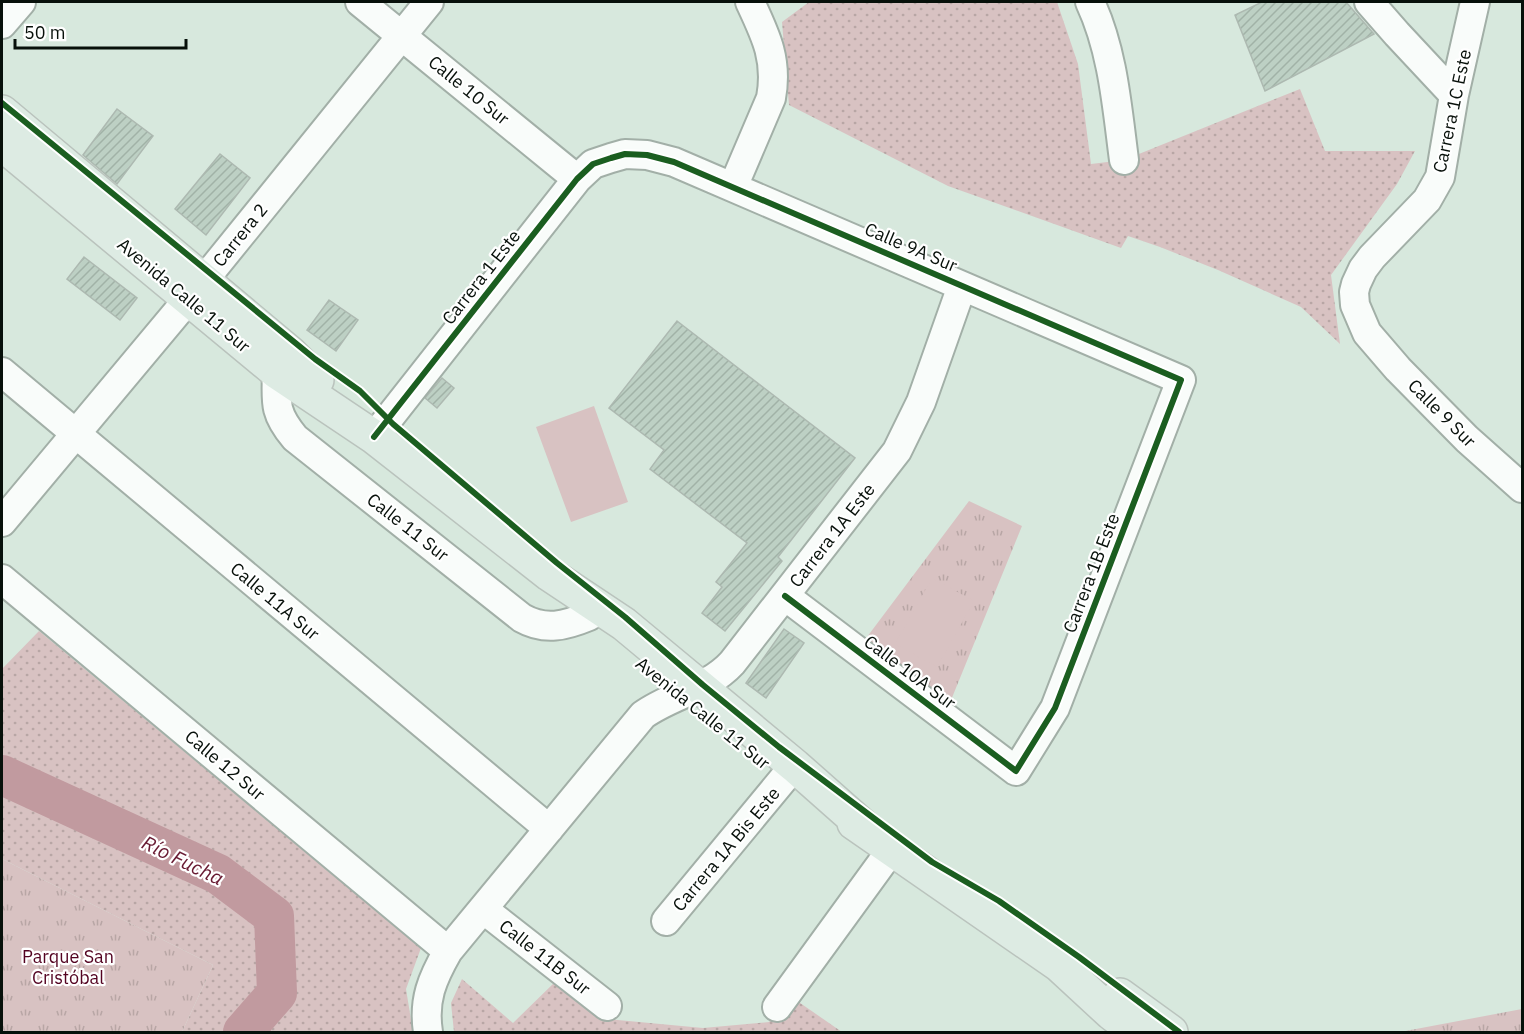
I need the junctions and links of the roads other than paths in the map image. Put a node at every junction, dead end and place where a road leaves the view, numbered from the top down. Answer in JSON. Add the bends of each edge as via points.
{"nodes":[{"id":1,"x":21,"y":2,"type":"edge"},
{"id":2,"x":360,"y":2,"type":"edge"},
{"id":3,"x":429,"y":2,"type":"edge"},
{"id":4,"x":750,"y":2,"type":"edge"},
{"id":5,"x":1090,"y":2,"type":"edge"},
{"id":6,"x":1369,"y":2,"type":"edge"},
{"id":7,"x":1475,"y":2,"type":"edge"},
{"id":8,"x":2,"y":24,"type":"edge"},
{"id":9,"x":401,"y":36,"type":"junction"},
{"id":10,"x":1454,"y":95,"type":"junction"},
{"id":11,"x":2,"y":112,"type":"edge"},
{"id":12,"x":2,"y":144,"type":"edge"},
{"id":13,"x":625,"y":154,"type":"joint"},
{"id":14,"x":1124,"y":160,"type":"dead end"},
{"id":15,"x":578,"y":179,"type":"junction"},
{"id":16,"x":733,"y":188,"type":"junction"},
{"id":17,"x":962,"y":286,"type":"junction"},
{"id":18,"x":196,"y":289,"type":"junction"},
{"id":19,"x":1366,"y":333,"type":"joint"},
{"id":20,"x":2,"y":372,"type":"edge"},
{"id":21,"x":277,"y":372,"type":"junction"},
{"id":22,"x":1181,"y":380,"type":"joint"},
{"id":23,"x":75,"y":434,"type":"junction"},
{"id":24,"x":374,"y":437,"type":"junction"},
{"id":25,"x":1522,"y":488,"type":"edge"},
{"id":26,"x":2,"y":522,"type":"edge"},
{"id":27,"x":549,"y":574,"type":"junction"},
{"id":28,"x":2,"y":579,"type":"edge"},
{"id":29,"x":785,"y":596,"type":"junction"},
{"id":30,"x":589,"y":616,"type":"junction"},
{"id":31,"x":690,"y":691,"type":"junction"},
{"id":32,"x":1016,"y":771,"type":"joint"},
{"id":33,"x":785,"y":777,"type":"junction"},
{"id":34,"x":549,"y":829,"type":"junction"},
{"id":35,"x":882,"y":842,"type":"junction"},
{"id":36,"x":483,"y":909,"type":"junction"},
{"id":37,"x":666,"y":921,"type":"dead end"},
{"id":38,"x":448,"y":951,"type":"junction"},
{"id":39,"x":1059,"y":965,"type":"junction"},
{"id":40,"x":607,"y":1006,"type":"dead end"},
{"id":41,"x":777,"y":1007,"type":"dead end"},
{"id":42,"x":428,"y":1032,"type":"edge"},
{"id":43,"x":1136,"y":1032,"type":"edge"},
{"id":44,"x":1171,"y":1032,"type":"edge"}],
"edges":[{"from":1,"to":8,"type":"street"},
{"from":2,"to":9,"type":"street","name":"Calle 10 Sur"},
{"from":3,"to":9,"type":"street","name":"Carrera 2"},
{"from":4,"to":16,"type":"street","via":[[774,66],[774,82]]},
{"from":5,"to":14,"type":"street","via":[[1108,55]]},
{"from":6,"to":10,"type":"street"},
{"from":7,"to":10,"type":"street","name":"Carrera 1C Este"},
{"from":9,"to":15,"type":"street","name":"Calle 10 Sur"},
{"from":9,"to":18,"type":"street","name":"Carrera 2"},
{"from":10,"to":19,"type":"street","name":"Carrera 1C Este","via":[[1440,177],[1421,206],[1363,268],[1356,284],[1355,305]]},
{"from":11,"to":18,"type":"main road","name":"Avenida Calle 11 Sur"},
{"from":12,"to":18,"type":"main road","name":"Avenida Calle 11 Sur"},
{"from":13,"to":15,"type":"street","name":"Carrera 1 Este","via":[[593,164]]},
{"from":13,"to":16,"type":"street","name":"Calle 9A Sur","via":[[674,162]]},
{"from":15,"to":24,"type":"street","name":"Carrera 1 Este"},
{"from":16,"to":17,"type":"street","name":"Calle 9A Sur"},
{"from":17,"to":22,"type":"street","name":"Calle 9A Sur"},
{"from":17,"to":29,"type":"street","name":"Carrera 1A Este","via":[[921,402],[897,451]]},
{"from":18,"to":21,"type":"main road","name":"Avenida Calle 11 Sur"},
{"from":18,"to":23,"type":"street","name":"Carrera 2"},
{"from":18,"to":24,"type":"main road","name":"Avenida Calle 11 Sur","via":[[290,353]]},
{"from":19,"to":25,"type":"street","name":"Calle 9 Sur","via":[[1467,439]]},
{"from":20,"to":23,"type":"street","name":"Calle 11A Sur"},
{"from":21,"to":24,"type":"main road","name":"Avenida Calle 11 Sur"},
{"from":21,"to":30,"type":"street","name":"Calle 11 Sur","via":[[276,406],[295,438],[522,618],[542,625],[568,625]]},
{"from":22,"to":32,"type":"street","name":"Carrera 1B Este","via":[[1055,708]]},
{"from":23,"to":26,"type":"street","name":"Carrera 2"},
{"from":23,"to":34,"type":"street","name":"Calle 11A Sur"},
{"from":24,"to":27,"type":"main road","name":"Avenida Calle 11 Sur"},
{"from":27,"to":30,"type":"main road","name":"Avenida Calle 11 Sur"},
{"from":27,"to":31,"type":"main road","name":"Avenida Calle 11 Sur","via":[[624,624]]},
{"from":28,"to":38,"type":"street","name":"Calle 12 Sur"},
{"from":29,"to":31,"type":"street","name":"Carrera 1A Este","via":[[728,668]]},
{"from":29,"to":32,"type":"street","name":"Calle 10A Sur"},
{"from":30,"to":31,"type":"main road","name":"Avenida Calle 11 Sur","via":[[612,641]]},
{"from":31,"to":33,"type":"main road","name":"Avenida Calle 11 Sur"},
{"from":31,"to":34,"type":"street","name":"Carrera 1A Este","via":[[643,715]]},
{"from":31,"to":35,"type":"main road","name":"Avenida Calle 11 Sur","via":[[795,766]]},
{"from":33,"to":35,"type":"main road","name":"Avenida Calle 11 Sur"},
{"from":33,"to":37,"type":"street","name":"Carrera 1A Bis Este"},
{"from":34,"to":36,"type":"street","name":"Carrera 1A Este"},
{"from":35,"to":39,"type":"main road","name":"Avenida Calle 11 Sur"},
{"from":35,"to":41,"type":"street"},
{"from":36,"to":38,"type":"street","name":"Carrera 1A Este"},
{"from":36,"to":40,"type":"street","name":"Calle 11B Sur"},
{"from":38,"to":42,"type":"street","name":"Carrera 1A Este","via":[[430,991],[426,1009]]},
{"from":39,"to":43,"type":"main road","name":"Avenida Calle 11 Sur"},
{"from":39,"to":44,"type":"main road","name":"Avenida Calle 11 Sur","via":[[1124,997]]}]}
